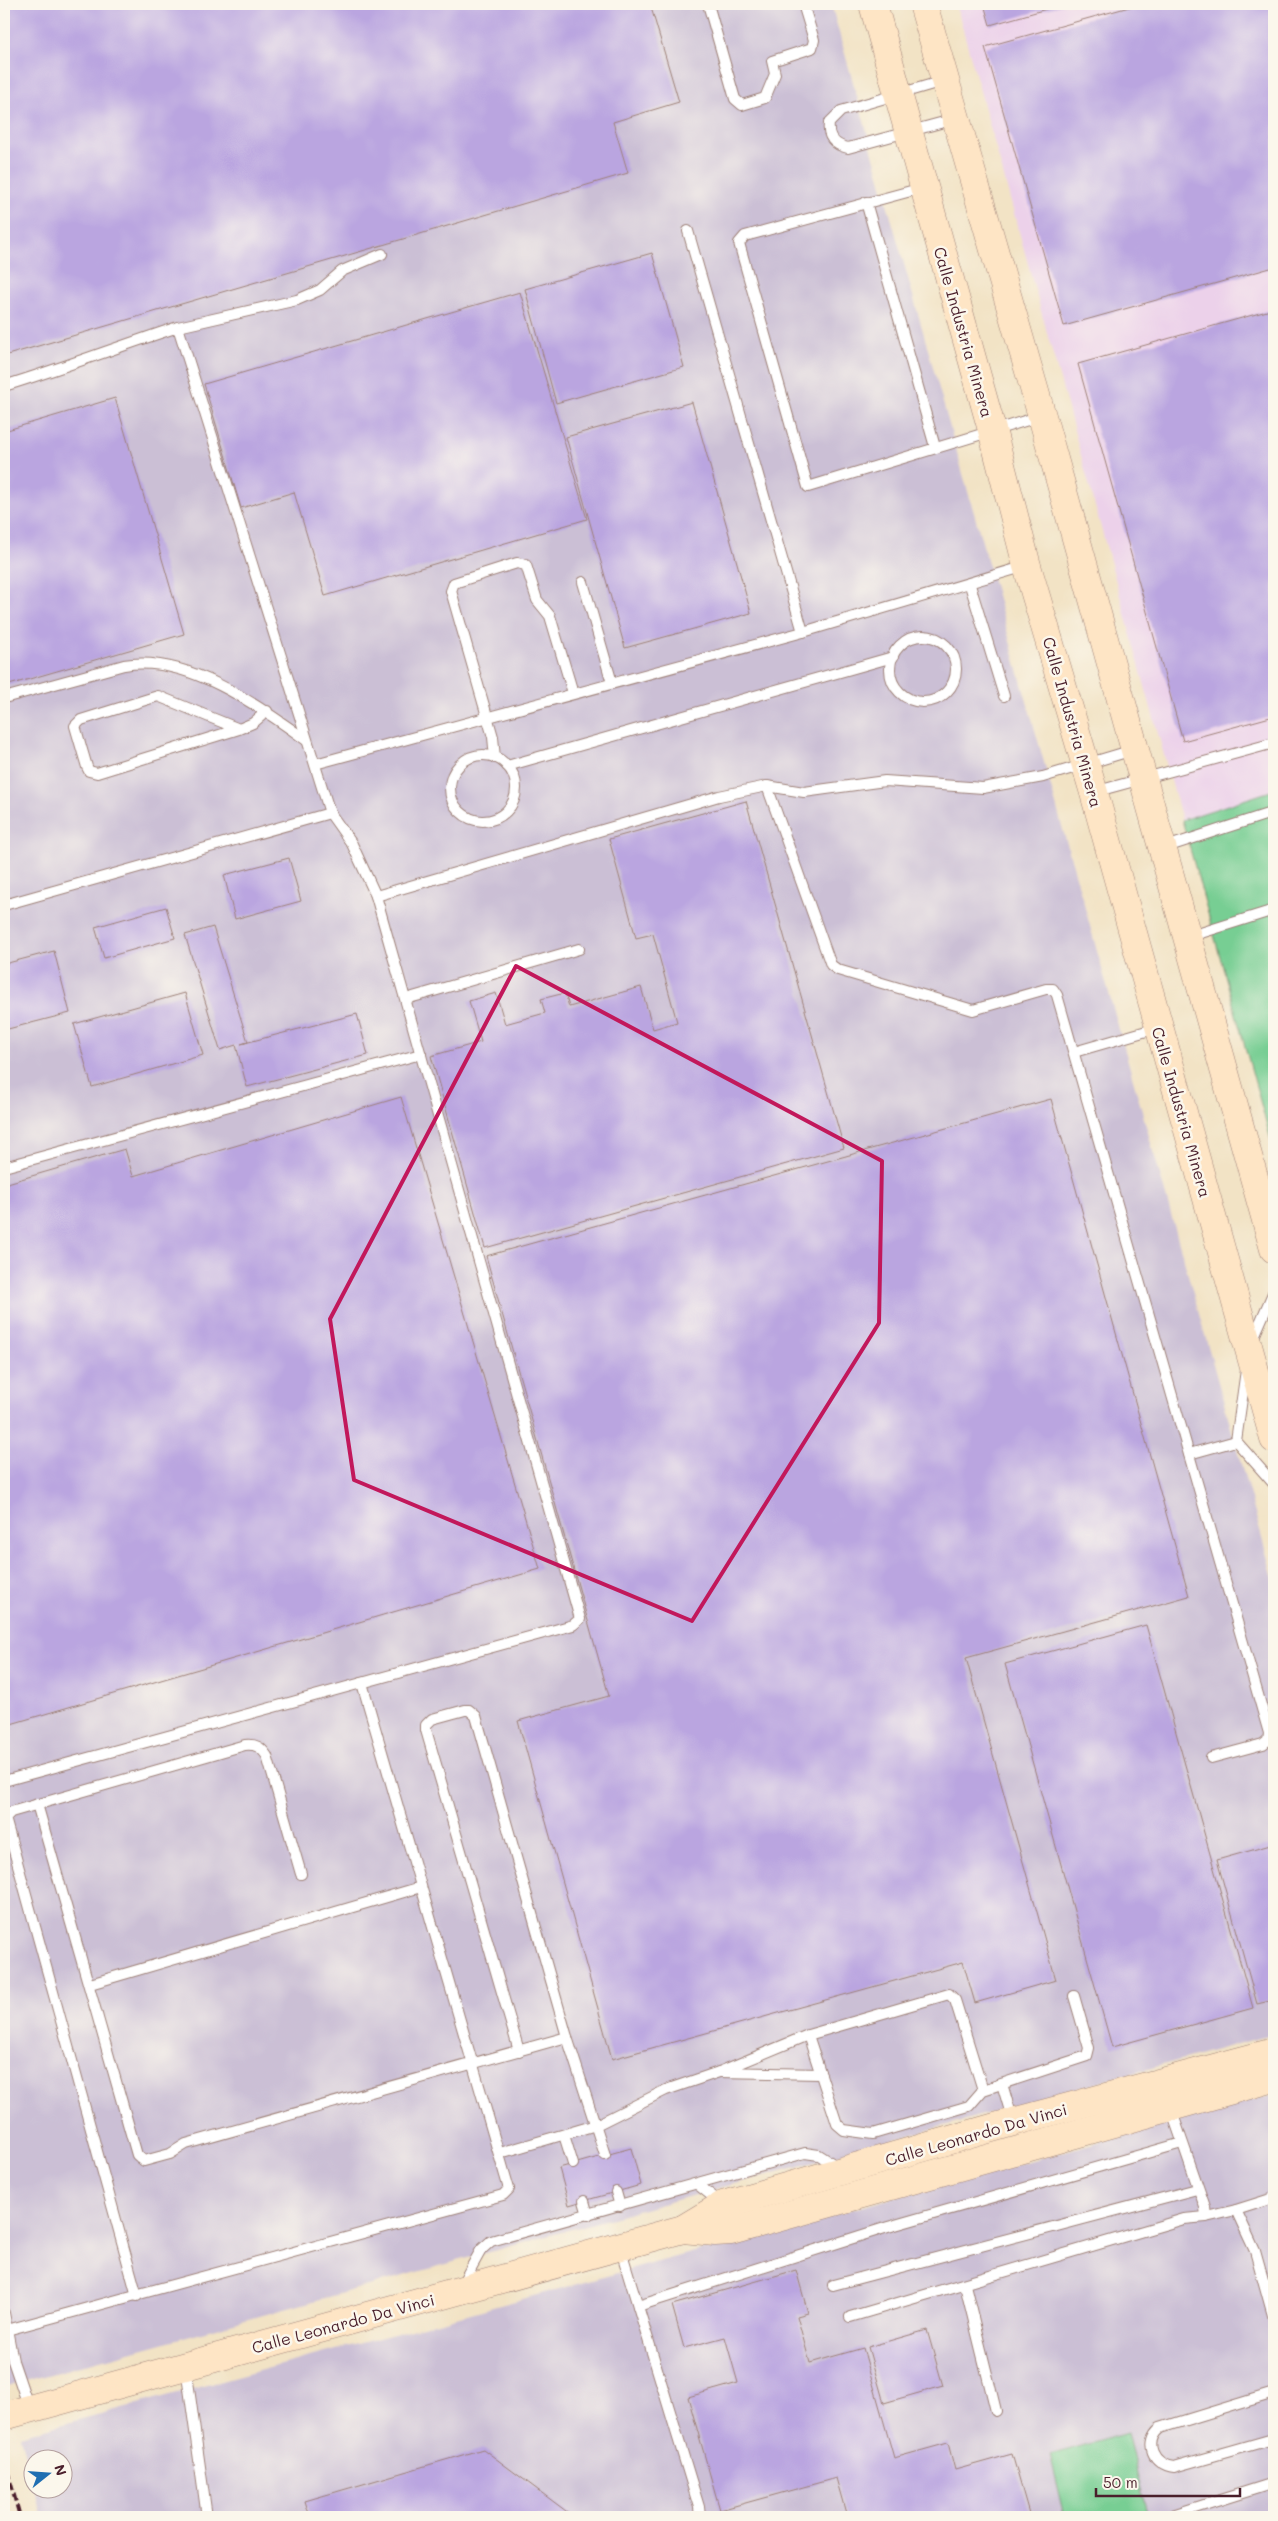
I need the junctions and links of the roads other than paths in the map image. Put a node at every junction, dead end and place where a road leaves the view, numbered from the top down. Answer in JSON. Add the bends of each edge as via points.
{"nodes":[{"id":1,"x":708,"y":4,"type":"edge"},
{"id":2,"x":804,"y":4,"type":"edge"},
{"id":3,"x":873,"y":4,"type":"edge"},
{"id":4,"x":923,"y":4,"type":"edge"},
{"id":5,"x":944,"y":81,"type":"junction"},
{"id":6,"x":898,"y":94,"type":"junction"},
{"id":7,"x":955,"y":119,"type":"junction"},
{"id":8,"x":909,"y":132,"type":"junction"},
{"id":9,"x":924,"y":187,"type":"junction"},
{"id":10,"x":866,"y":202,"type":"junction"},
{"id":11,"x":688,"y":232,"type":"dead end"},
{"id":12,"x":382,"y":254,"type":"dead end"},
{"id":13,"x":178,"y":327,"type":"junction"},
{"id":14,"x":4,"y":386,"type":"edge"},
{"id":15,"x":1042,"y":416,"type":"junction"},
{"id":16,"x":992,"y":430,"type":"junction"},
{"id":17,"x":935,"y":447,"type":"junction"},
{"id":18,"x":1027,"y":566,"type":"junction"},
{"id":19,"x":583,"y":582,"type":"dead end"},
{"id":20,"x":970,"y":584,"type":"junction"},
{"id":21,"x":803,"y":632,"type":"junction"},
{"id":22,"x":892,"y":657,"type":"junction"},
{"id":23,"x":612,"y":683,"type":"junction"},
{"id":24,"x":573,"y":693,"type":"junction"},
{"id":25,"x":1004,"y":696,"type":"dead end"},
{"id":26,"x":4,"y":698,"type":"edge"},
{"id":27,"x":266,"y":711,"type":"junction"},
{"id":28,"x":487,"y":718,"type":"junction"},
{"id":29,"x":239,"y":729,"type":"junction"},
{"id":30,"x":306,"y":740,"type":"junction"},
{"id":31,"x":1274,"y":743,"type":"edge"},
{"id":32,"x":1134,"y":750,"type":"junction"},
{"id":33,"x":495,"y":758,"type":"junction"},
{"id":34,"x":315,"y":764,"type":"junction"},
{"id":35,"x":507,"y":766,"type":"junction"},
{"id":36,"x":1085,"y":766,"type":"junction"},
{"id":37,"x":1142,"y":780,"type":"junction"},
{"id":38,"x":767,"y":786,"type":"junction"},
{"id":39,"x":1094,"y":793,"type":"junction"},
{"id":40,"x":1274,"y":812,"type":"edge"},
{"id":41,"x":330,"y":813,"type":"junction"},
{"id":42,"x":1162,"y":848,"type":"junction"},
{"id":43,"x":376,"y":896,"type":"junction"},
{"id":44,"x":4,"y":905,"type":"edge"},
{"id":45,"x":1274,"y":910,"type":"edge"},
{"id":46,"x":1187,"y":937,"type":"junction"},
{"id":47,"x":579,"y":949,"type":"dead end"},
{"id":48,"x":406,"y":999,"type":"junction"},
{"id":49,"x":1158,"y":1028,"type":"junction"},
{"id":50,"x":1074,"y":1052,"type":"junction"},
{"id":51,"x":421,"y":1054,"type":"junction"},
{"id":52,"x":4,"y":1167,"type":"edge"},
{"id":53,"x":1274,"y":1249,"type":"edge"},
{"id":54,"x":1274,"y":1291,"type":"edge"},
{"id":55,"x":1249,"y":1348,"type":"junction"},
{"id":56,"x":1274,"y":1439,"type":"edge"},
{"id":57,"x":1236,"y":1441,"type":"junction"},
{"id":58,"x":1190,"y":1454,"type":"junction"},
{"id":59,"x":1274,"y":1484,"type":"edge"},
{"id":60,"x":362,"y":1683,"type":"junction"},
{"id":61,"x":1211,"y":1758,"type":"dead end"},
{"id":62,"x":4,"y":1781,"type":"edge"},
{"id":63,"x":37,"y":1804,"type":"junction"},
{"id":64,"x":301,"y":1874,"type":"dead end"},
{"id":65,"x":421,"y":1887,"type":"junction"},
{"id":66,"x":90,"y":1984,"type":"junction"},
{"id":67,"x":1074,"y":1996,"type":"dead end"},
{"id":68,"x":808,"y":2035,"type":"junction"},
{"id":69,"x":567,"y":2037,"type":"junction"},
{"id":70,"x":518,"y":2051,"type":"junction"},
{"id":71,"x":1274,"y":2052,"type":"edge"},
{"id":72,"x":472,"y":2064,"type":"junction"},
{"id":73,"x":720,"y":2072,"type":"junction"},
{"id":74,"x":821,"y":2074,"type":"junction"},
{"id":75,"x":1272,"y":2081,"type":"edge"},
{"id":76,"x":1002,"y":2084,"type":"junction"},
{"id":77,"x":983,"y":2090,"type":"junction"},
{"id":78,"x":1170,"y":2106,"type":"junction"},
{"id":79,"x":1014,"y":2122,"type":"junction"},
{"id":80,"x":596,"y":2125,"type":"junction"},
{"id":81,"x":564,"y":2135,"type":"junction"},
{"id":82,"x":1182,"y":2143,"type":"junction"},
{"id":83,"x":500,"y":2153,"type":"junction"},
{"id":84,"x":605,"y":2155,"type":"dead end"},
{"id":85,"x":573,"y":2164,"type":"dead end"},
{"id":86,"x":843,"y":2170,"type":"junction"},
{"id":87,"x":697,"y":2184,"type":"junction"},
{"id":88,"x":1197,"y":2188,"type":"junction"},
{"id":89,"x":616,"y":2192,"type":"dead end"},
{"id":90,"x":1274,"y":2198,"type":"edge"},
{"id":91,"x":584,"y":2200,"type":"dead end"},
{"id":92,"x":723,"y":2205,"type":"junction"},
{"id":93,"x":620,"y":2206,"type":"junction"},
{"id":94,"x":1236,"y":2210,"type":"junction"},
{"id":95,"x":588,"y":2215,"type":"junction"},
{"id":96,"x":1206,"y":2217,"type":"junction"},
{"id":97,"x":683,"y":2229,"type":"junction"},
{"id":98,"x":620,"y":2246,"type":"junction"},
{"id":99,"x":832,"y":2285,"type":"dead end"},
{"id":100,"x":965,"y":2285,"type":"junction"},
{"id":101,"x":458,"y":2292,"type":"junction"},
{"id":102,"x":137,"y":2296,"type":"junction"},
{"id":103,"x":638,"y":2306,"type":"junction"},
{"id":104,"x":4,"y":2312,"type":"edge"},
{"id":105,"x":850,"y":2317,"type":"dead end"},
{"id":106,"x":1274,"y":2319,"type":"edge"},
{"id":107,"x":7,"y":2330,"type":"junction"},
{"id":108,"x":186,"y":2366,"type":"junction"},
{"id":109,"x":1274,"y":2393,"type":"edge"},
{"id":110,"x":996,"y":2411,"type":"dead end"},
{"id":111,"x":16,"y":2413,"type":"edge"},
{"id":112,"x":1273,"y":2439,"type":"edge"},
{"id":113,"x":1274,"y":2483,"type":"edge"},
{"id":114,"x":208,"y":2517,"type":"edge"},
{"id":115,"x":700,"y":2517,"type":"edge"},
{"id":116,"x":1166,"y":2517,"type":"edge"}],
"edges":[{"from":1,"to":2,"type":"lane","via":[[736,99],[742,105],[765,98],[774,77],[772,61],[812,48],[814,40]]},
{"from":3,"to":6,"type":"main road","name":"Calle Industria Minera"},
{"from":4,"to":5,"type":"main road"},
{"from":5,"to":6,"type":"lane"},
{"from":5,"to":7,"type":"main road"},
{"from":6,"to":8,"type":"main road","name":"Calle Industria Minera"},
{"from":6,"to":8,"type":"lane","via":[[836,114],[829,123],[830,135],[836,144],[848,148]]},
{"from":7,"to":8,"type":"lane"},
{"from":7,"to":15,"type":"main road"},
{"from":8,"to":9,"type":"main road","name":"Calle Industria Minera"},
{"from":9,"to":10,"type":"lane"},
{"from":9,"to":16,"type":"main road","name":"Calle Industria Minera"},
{"from":10,"to":17,"type":"lane"},
{"from":10,"to":17,"type":"lane","via":[[745,236],[739,243],[808,487]]},
{"from":11,"to":21,"type":"lane"},
{"from":12,"to":13,"type":"lane","via":[[342,271],[320,290],[297,300]]},
{"from":13,"to":14,"type":"lane"},
{"from":13,"to":30,"type":"lane"},
{"from":15,"to":16,"type":"lane"},
{"from":15,"to":32,"type":"main road"},
{"from":16,"to":17,"type":"lane"},
{"from":16,"to":18,"type":"main road","name":"Calle Industria Minera"},
{"from":18,"to":20,"type":"lane"},
{"from":18,"to":36,"type":"main road","name":"Calle Industria Minera"},
{"from":19,"to":23,"type":"lane"},
{"from":20,"to":21,"type":"lane"},
{"from":20,"to":25,"type":"lane"},
{"from":21,"to":23,"type":"lane"},
{"from":22,"to":22,"type":"lane","via":[[893,682],[904,696],[924,703],[940,698],[952,687],[956,677],[955,661],[948,646],[928,636],[917,636],[907,640]]},
{"from":22,"to":35,"type":"lane"},
{"from":23,"to":24,"type":"lane"},
{"from":24,"to":28,"type":"lane"},
{"from":24,"to":28,"type":"lane","via":[[550,616],[537,600],[526,565],[517,563],[457,580],[451,586]]},
{"from":26,"to":27,"type":"lane","via":[[138,662],[173,667],[227,689]]},
{"from":27,"to":29,"type":"lane","via":[[253,723]]},
{"from":27,"to":30,"type":"lane"},
{"from":28,"to":33,"type":"lane"},
{"from":28,"to":34,"type":"lane"},
{"from":29,"to":29,"type":"lane","via":[[93,773],[87,767],[75,726],[81,720],[158,696]]},
{"from":30,"to":34,"type":"lane"},
{"from":31,"to":37,"type":"lane"},
{"from":32,"to":36,"type":"lane"},
{"from":32,"to":37,"type":"main road"},
{"from":33,"to":35,"type":"lane"},
{"from":33,"to":35,"type":"lane","via":[[477,756],[466,759],[452,776],[451,798],[464,815],[484,822],[504,814],[516,796],[516,785]]},
{"from":34,"to":41,"type":"lane"},
{"from":36,"to":38,"type":"lane","via":[[984,788],[885,782],[804,792]]},
{"from":36,"to":39,"type":"main road","name":"Calle Industria Minera"},
{"from":37,"to":39,"type":"lane"},
{"from":37,"to":42,"type":"main road"},
{"from":38,"to":43,"type":"lane","via":[[719,796]]},
{"from":38,"to":50,"type":"lane","via":[[831,965],[838,970],[973,1010],[1046,989],[1053,990]]},
{"from":39,"to":49,"type":"main road","name":"Calle Industria Minera"},
{"from":40,"to":42,"type":"lane"},
{"from":41,"to":43,"type":"lane","via":[[352,844]]},
{"from":41,"to":44,"type":"lane"},
{"from":42,"to":46,"type":"main road"},
{"from":43,"to":48,"type":"lane"},
{"from":45,"to":46,"type":"lane"},
{"from":46,"to":53,"type":"main road"},
{"from":47,"to":48,"type":"lane"},
{"from":48,"to":51,"type":"lane"},
{"from":49,"to":50,"type":"lane"},
{"from":49,"to":55,"type":"main road","name":"Calle Industria Minera"},
{"from":50,"to":58,"type":"lane"},
{"from":51,"to":52,"type":"lane"},
{"from":51,"to":60,"type":"lane","via":[[580,1619],[574,1626]]},
{"from":54,"to":55,"type":"lane"},
{"from":55,"to":56,"type":"main road","name":"Calle Industria Minera"},
{"from":55,"to":57,"type":"lane"},
{"from":57,"to":58,"type":"lane"},
{"from":57,"to":59,"type":"lane"},
{"from":58,"to":61,"type":"lane","via":[[1269,1733],[1263,1744]]},
{"from":60,"to":62,"type":"lane"},
{"from":60,"to":65,"type":"lane"},
{"from":63,"to":64,"type":"lane","via":[[254,1744],[267,1756]]},
{"from":63,"to":66,"type":"lane"},
{"from":63,"to":102,"type":"lane","via":[[7,1814],[5,1822]]},
{"from":65,"to":66,"type":"lane"},
{"from":65,"to":72,"type":"lane"},
{"from":66,"to":72,"type":"lane","via":[[137,2155],[148,2161],[170,2154],[186,2144]]},
{"from":67,"to":76,"type":"lane","via":[[1089,2048],[1087,2056]]},
{"from":68,"to":73,"type":"lane"},
{"from":68,"to":74,"type":"lane"},
{"from":68,"to":77,"type":"lane","via":[[949,1994],[956,2000]]},
{"from":69,"to":70,"type":"lane"},
{"from":69,"to":70,"type":"lane","via":[[476,1716],[465,1710],[432,1719],[426,1730]]},
{"from":69,"to":80,"type":"lane"},
{"from":70,"to":72,"type":"lane"},
{"from":71,"to":79,"type":"main road","name":"Calle Leonardo Da Vinci"},
{"from":72,"to":83,"type":"lane"},
{"from":73,"to":74,"type":"lane"},
{"from":73,"to":80,"type":"lane","via":[[666,2090]]},
{"from":74,"to":77,"type":"lane","via":[[840,2128],[869,2134],[968,2106]]},
{"from":75,"to":78,"type":"main road","name":"Calle Leonardo Da Vinci"},
{"from":76,"to":77,"type":"lane"},
{"from":76,"to":79,"type":"lane"},
{"from":78,"to":82,"type":"lane"},
{"from":78,"to":97,"type":"main road","name":"Calle Leonardo Da Vinci","via":[[731,2230]]},
{"from":79,"to":86,"type":"main road","name":"Calle Leonardo Da Vinci"},
{"from":80,"to":81,"type":"lane"},
{"from":80,"to":84,"type":"lane"},
{"from":81,"to":83,"type":"lane"},
{"from":81,"to":85,"type":"lane"},
{"from":82,"to":88,"type":"lane"},
{"from":82,"to":103,"type":"lane","via":[[888,2227]]},
{"from":83,"to":102,"type":"lane","via":[[509,2185],[503,2195]]},
{"from":86,"to":87,"type":"lane","via":[[819,2155],[805,2153]]},
{"from":86,"to":92,"type":"main road","name":"Calle Leonardo Da Vinci"},
{"from":87,"to":92,"type":"lane"},
{"from":87,"to":93,"type":"lane"},
{"from":88,"to":96,"type":"lane"},
{"from":88,"to":99,"type":"lane"},
{"from":89,"to":93,"type":"lane"},
{"from":90,"to":94,"type":"lane"},
{"from":91,"to":95,"type":"lane"},
{"from":92,"to":97,"type":"main road","name":"Calle Leonardo Da Vinci"},
{"from":93,"to":95,"type":"lane"},
{"from":94,"to":96,"type":"lane"},
{"from":94,"to":106,"type":"lane","via":[[1255,2251]]},
{"from":95,"to":101,"type":"lane","via":[[485,2244]]},
{"from":96,"to":100,"type":"lane","via":[[1184,2219]]},
{"from":97,"to":98,"type":"main road","name":"Calle Leonardo Da Vinci"},
{"from":98,"to":101,"type":"main road","name":"Calle Leonardo Da Vinci"},
{"from":98,"to":103,"type":"lane"},
{"from":100,"to":105,"type":"lane"},
{"from":100,"to":110,"type":"lane"},
{"from":101,"to":108,"type":"main road","name":"Calle Leonardo Da Vinci"},
{"from":102,"to":107,"type":"lane"},
{"from":103,"to":115,"type":"lane"},
{"from":104,"to":107,"type":"lane"},
{"from":107,"to":111,"type":"lane","via":[[13,2361]]},
{"from":108,"to":111,"type":"main road","name":"Calle Leonardo Da Vinci"},
{"from":108,"to":114,"type":"lane"},
{"from":109,"to":112,"type":"lane","via":[[1160,2428],[1150,2442],[1152,2453],[1161,2463],[1174,2467]]},
{"from":113,"to":116,"type":"lane"}]}
